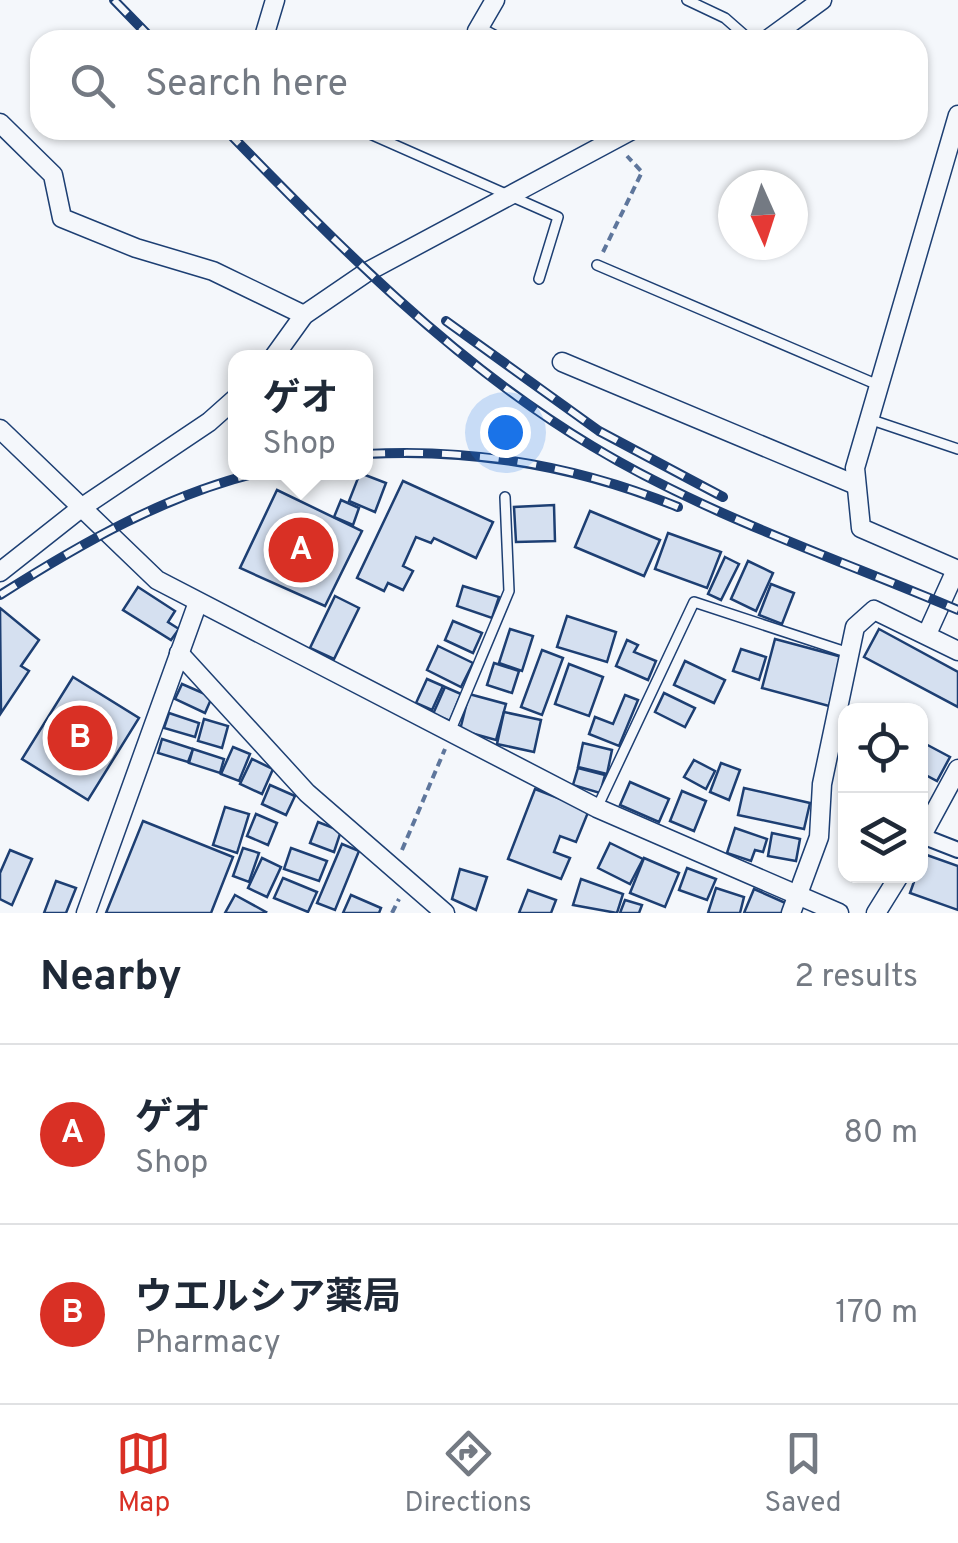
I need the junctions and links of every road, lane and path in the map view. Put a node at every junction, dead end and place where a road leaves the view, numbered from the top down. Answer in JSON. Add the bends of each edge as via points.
{"nodes":[{"id":1,"x":275,"y":0,"type":"edge"},
{"id":2,"x":494,"y":0,"type":"edge"},
{"id":3,"x":687,"y":0,"type":"edge"},
{"id":4,"x":822,"y":0,"type":"edge"},
{"id":5,"x":266,"y":30,"type":"edge"},
{"id":6,"x":479,"y":30,"type":"edge"},
{"id":7,"x":739,"y":30,"type":"edge"},
{"id":8,"x":781,"y":30,"type":"edge"},
{"id":9,"x":958,"y":115,"type":"edge"},
{"id":10,"x":0,"y":123,"type":"edge"},
{"id":11,"x":384,"y":140,"type":"edge"},
{"id":12,"x":616,"y":140,"type":"edge"},
{"id":13,"x":613,"y":142,"type":"junction"},
{"id":14,"x":510,"y":195,"type":"junction"},
{"id":15,"x":597,"y":265,"type":"joint"},
{"id":16,"x":540,"y":280,"type":"dead end"},
{"id":17,"x":304,"y":315,"type":"junction"},
{"id":18,"x":279,"y":350,"type":"edge"},
{"id":19,"x":562,"y":362,"type":"dead end"},
{"id":20,"x":878,"y":385,"type":"junction"},
{"id":21,"x":228,"y":405,"type":"edge"},
{"id":22,"x":869,"y":419,"type":"junction"},
{"id":23,"x":0,"y":429,"type":"edge"},
{"id":24,"x":958,"y":449,"type":"edge"},
{"id":25,"x":856,"y":485,"type":"junction"},
{"id":26,"x":505,"y":497,"type":"dead end"},
{"id":27,"x":81,"y":508,"type":"junction"},
{"id":28,"x":957,"y":570,"type":"edge"},
{"id":29,"x":0,"y":572,"type":"edge"},
{"id":30,"x":198,"y":602,"type":"junction"},
{"id":31,"x":926,"y":634,"type":"junction"},
{"id":32,"x":958,"y":651,"type":"edge"},
{"id":33,"x":179,"y":653,"type":"junction"},
{"id":34,"x":850,"y":653,"type":"junction"},
{"id":35,"x":450,"y":735,"type":"junction"},
{"id":36,"x":958,"y":769,"type":"edge"},
{"id":37,"x":596,"y":808,"type":"junction"},
{"id":38,"x":928,"y":825,"type":"edge"},
{"id":39,"x":928,"y":840,"type":"edge"},
{"id":40,"x":958,"y":850,"type":"edge"},
{"id":41,"x":394,"y":867,"type":"junction"},
{"id":42,"x":894,"y":883,"type":"edge"},
{"id":43,"x":799,"y":893,"type":"junction"},
{"id":44,"x":86,"y":913,"type":"edge"},
{"id":45,"x":445,"y":913,"type":"edge"},
{"id":46,"x":792,"y":913,"type":"edge"},
{"id":47,"x":839,"y":913,"type":"edge"},
{"id":48,"x":876,"y":913,"type":"edge"}],
"edges":[{"from":1,"to":5,"type":"street"},
{"from":2,"to":6,"type":"street"},
{"from":3,"to":7,"type":"lane"},
{"from":4,"to":8,"type":"street"},
{"from":9,"to":20,"type":"street"},
{"from":10,"to":17,"type":"street","via":[[53,175],[62,218],[213,271]]},
{"from":11,"to":14,"type":"lane"},
{"from":12,"to":13,"type":"street"},
{"from":13,"to":14,"type":"street"},
{"from":13,"to":15,"type":"path","via":[[642,172]]},
{"from":14,"to":16,"type":"lane","via":[[558,217]]},
{"from":14,"to":17,"type":"street","via":[[377,266]]},
{"from":15,"to":20,"type":"lane"},
{"from":17,"to":18,"type":"street"},
{"from":19,"to":25,"type":"street"},
{"from":20,"to":22,"type":"street"},
{"from":21,"to":27,"type":"street"},
{"from":22,"to":24,"type":"lane"},
{"from":22,"to":25,"type":"street"},
{"from":23,"to":27,"type":"street"},
{"from":25,"to":28,"type":"street","via":[[862,528]]},
{"from":26,"to":35,"type":"lane","via":[[509,591]]},
{"from":27,"to":29,"type":"street"},
{"from":27,"to":30,"type":"street","via":[[157,580]]},
{"from":28,"to":31,"type":"street"},
{"from":30,"to":33,"type":"street"},
{"from":30,"to":35,"type":"street"},
{"from":31,"to":32,"type":"street"},
{"from":31,"to":34,"type":"street","via":[[874,610],[855,627]]},
{"from":33,"to":41,"type":"street","via":[[307,793]]},
{"from":33,"to":44,"type":"street"},
{"from":34,"to":37,"type":"lane","via":[[694,602]]},
{"from":34,"to":43,"type":"street","via":[[822,784],[819,836]]},
{"from":35,"to":37,"type":"street"},
{"from":35,"to":41,"type":"path"},
{"from":36,"to":38,"type":"street"},
{"from":37,"to":43,"type":"street"},
{"from":39,"to":40,"type":"street"},
{"from":41,"to":45,"type":"street"},
{"from":42,"to":48,"type":"street"},
{"from":43,"to":46,"type":"street"},
{"from":43,"to":47,"type":"street"}]}
